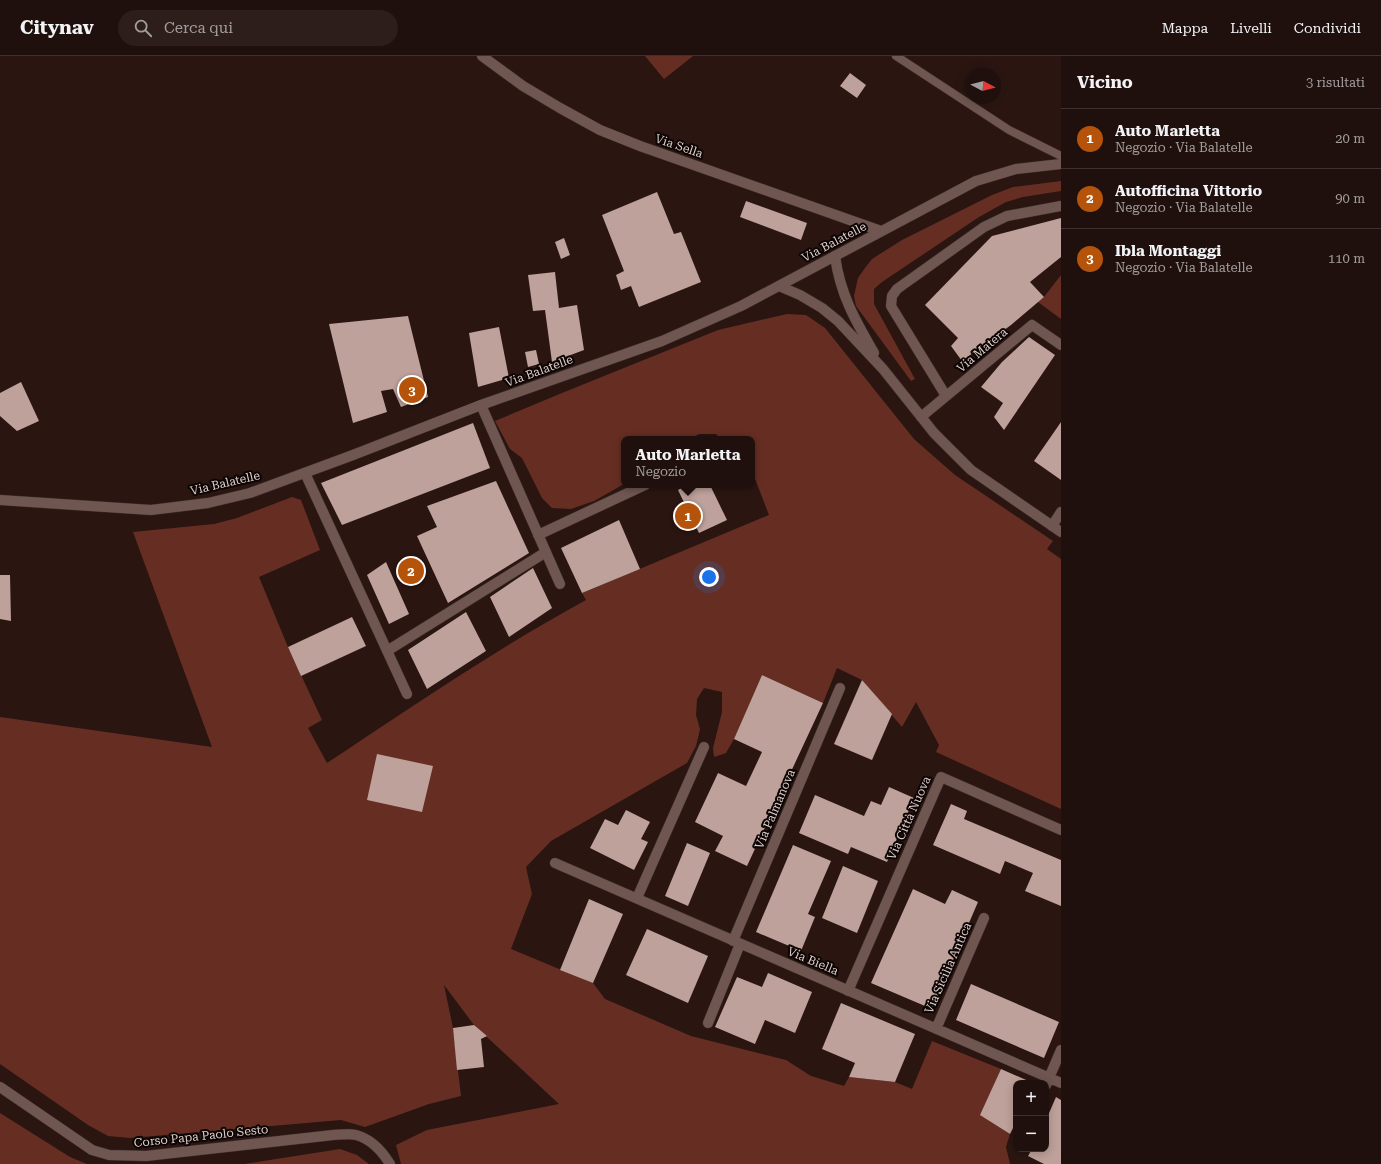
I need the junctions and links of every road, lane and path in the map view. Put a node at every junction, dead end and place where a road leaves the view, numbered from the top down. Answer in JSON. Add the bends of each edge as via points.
{"nodes":[{"id":1,"x":482,"y":56,"type":"edge"},
{"id":2,"x":896,"y":56,"type":"edge"},
{"id":3,"x":1061,"y":156,"type":"edge"},
{"id":4,"x":1061,"y":164,"type":"edge"},
{"id":5,"x":1061,"y":206,"type":"edge"},
{"id":6,"x":881,"y":231,"type":"junction"},
{"id":7,"x":835,"y":256,"type":"junction"},
{"id":8,"x":779,"y":286,"type":"junction"},
{"id":9,"x":1061,"y":345,"type":"edge"},
{"id":10,"x":883,"y":369,"type":"junction"},
{"id":11,"x":946,"y":396,"type":"junction"},
{"id":12,"x":481,"y":405,"type":"junction"},
{"id":13,"x":921,"y":417,"type":"junction"},
{"id":14,"x":305,"y":473,"type":"junction"},
{"id":15,"x":639,"y":488,"type":"edge"},
{"id":16,"x":0,"y":500,"type":"edge"},
{"id":17,"x":1061,"y":512,"type":"edge"},
{"id":18,"x":1052,"y":526,"type":"junction"},
{"id":19,"x":1061,"y":532,"type":"edge"},
{"id":20,"x":538,"y":535,"type":"junction"},
{"id":21,"x":546,"y":552,"type":"junction"},
{"id":22,"x":560,"y":584,"type":"dead end"},
{"id":23,"x":388,"y":651,"type":"junction"},
{"id":24,"x":840,"y":688,"type":"dead end"},
{"id":25,"x":407,"y":694,"type":"dead end"},
{"id":26,"x":704,"y":747,"type":"dead end"},
{"id":27,"x":1061,"y":830,"type":"edge"},
{"id":28,"x":555,"y":863,"type":"dead end"},
{"id":29,"x":637,"y":898,"type":"junction"},
{"id":30,"x":984,"y":918,"type":"dead end"},
{"id":31,"x":736,"y":942,"type":"junction"},
{"id":32,"x":848,"y":991,"type":"junction"},
{"id":33,"x":708,"y":1023,"type":"dead end"},
{"id":34,"x":936,"y":1029,"type":"junction"},
{"id":35,"x":1061,"y":1050,"type":"edge"},
{"id":36,"x":1044,"y":1080,"type":"edge"},
{"id":37,"x":1049,"y":1080,"type":"edge"},
{"id":38,"x":1049,"y":1082,"type":"edge"},
{"id":39,"x":1061,"y":1083,"type":"edge"},
{"id":40,"x":0,"y":1086,"type":"edge"},
{"id":41,"x":390,"y":1164,"type":"edge"}],
"edges":[{"from":1,"to":6,"type":"street","name":"Via Sella","via":[[523,86],[600,130]]},
{"from":2,"to":3,"type":"lane","via":[[1009,130]]},
{"from":4,"to":6,"type":"street","name":"Via Balatelle","via":[[1016,169],[976,182]]},
{"from":5,"to":11,"type":"street","via":[[1007,216],[984,227],[897,289],[892,296],[891,306]]},
{"from":6,"to":7,"type":"street","name":"Via Balatelle"},
{"from":7,"to":8,"type":"street","name":"Via Balatelle"},
{"from":7,"to":10,"type":"street","via":[[838,276],[850,310]]},
{"from":8,"to":10,"type":"street","via":[[822,308]]},
{"from":8,"to":12,"type":"street","name":"Via Balatelle","via":[[662,341]]},
{"from":9,"to":11,"type":"street","name":"Via Matera","via":[[1032,325]]},
{"from":10,"to":13,"type":"street"},
{"from":11,"to":13,"type":"street","name":"Via Matera"},
{"from":12,"to":14,"type":"street","name":"Via Balatelle"},
{"from":12,"to":20,"type":"street"},
{"from":13,"to":18,"type":"street","via":[[970,470]]},
{"from":14,"to":16,"type":"street","name":"Via Balatelle","via":[[243,495],[208,503],[151,510]]},
{"from":14,"to":23,"type":"street"},
{"from":15,"to":20,"type":"street"},
{"from":17,"to":18,"type":"street"},
{"from":18,"to":19,"type":"street"},
{"from":20,"to":21,"type":"street"},
{"from":21,"to":22,"type":"street"},
{"from":21,"to":23,"type":"street"},
{"from":23,"to":25,"type":"street"},
{"from":24,"to":31,"type":"street","name":"Via Palmanova"},
{"from":26,"to":29,"type":"street"},
{"from":27,"to":32,"type":"street","name":"Via Città Nuova","via":[[941,777]]},
{"from":28,"to":29,"type":"street","name":"Via Biella"},
{"from":29,"to":31,"type":"street","name":"Via Biella"},
{"from":30,"to":34,"type":"street","name":"Via Sicilia Antica"},
{"from":31,"to":32,"type":"street","name":"Via Biella"},
{"from":31,"to":33,"type":"street","name":"Via Palmanova"},
{"from":32,"to":34,"type":"street","name":"Via Biella"},
{"from":34,"to":36,"type":"street","name":"Via Biella"},
{"from":35,"to":37,"type":"street"},
{"from":38,"to":39,"type":"street","name":"Via Biella"},
{"from":40,"to":41,"type":"street","name":"Corso Papa Paolo Sesto","via":[[92,1150],[109,1155],[146,1156],[325,1136],[355,1135],[371,1142]]}]}
